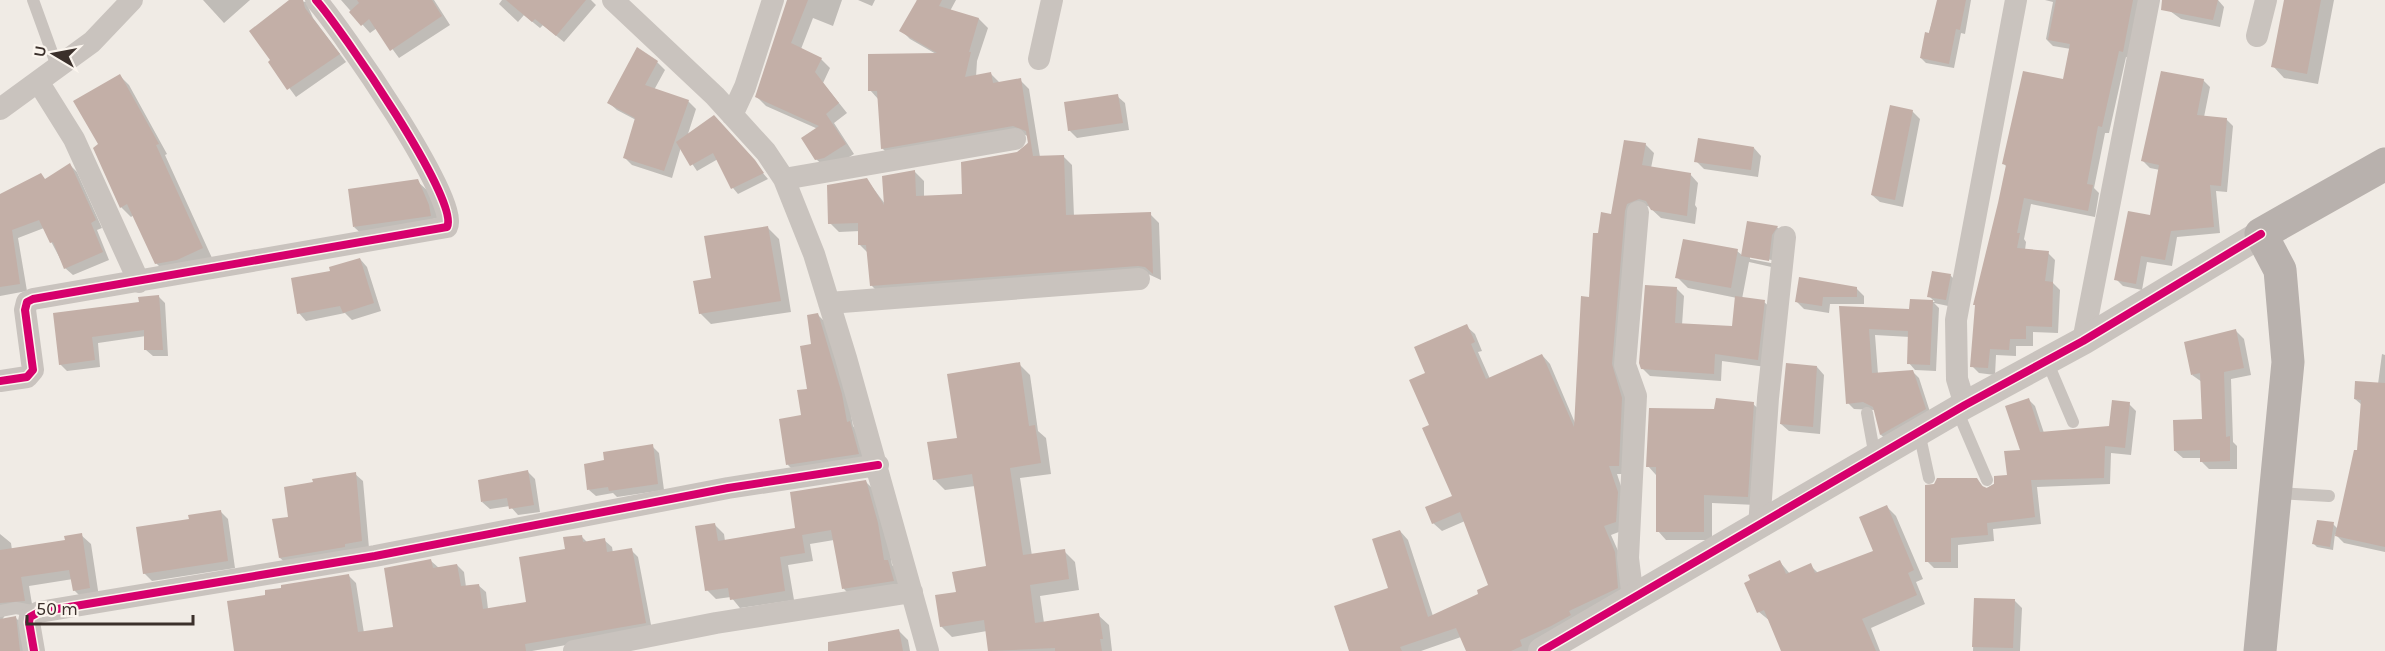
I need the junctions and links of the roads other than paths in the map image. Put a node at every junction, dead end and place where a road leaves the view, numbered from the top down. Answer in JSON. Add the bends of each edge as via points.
{"nodes":[{"id":1,"x":33,"y":0,"type":"edge"},
{"id":2,"x":316,"y":0,"type":"edge"},
{"id":3,"x":612,"y":0,"type":"edge"},
{"id":4,"x":773,"y":0,"type":"edge"},
{"id":5,"x":1052,"y":0,"type":"edge"},
{"id":6,"x":2016,"y":0,"type":"edge"},
{"id":7,"x":2149,"y":0,"type":"edge"},
{"id":8,"x":2266,"y":0,"type":"edge"},
{"id":9,"x":120,"y":5,"type":"edge"},
{"id":10,"x":2257,"y":36,"type":"dead end"},
{"id":11,"x":1039,"y":58,"type":"dead end"},
{"id":12,"x":57,"y":69,"type":"junction"},
{"id":13,"x":39,"y":83,"type":"junction"},
{"id":14,"x":0,"y":109,"type":"edge"},
{"id":15,"x":732,"y":115,"type":"junction"},
{"id":16,"x":1016,"y":139,"type":"dead end"},
{"id":17,"x":2385,"y":164,"type":"edge"},
{"id":18,"x":784,"y":179,"type":"junction"},
{"id":19,"x":1638,"y":212,"type":"dead end"},
{"id":20,"x":2261,"y":234,"type":"junction"},
{"id":21,"x":1785,"y":237,"type":"dead end"},
{"id":22,"x":1139,"y":279,"type":"dead end"},
{"id":23,"x":139,"y":282,"type":"junction"},
{"id":24,"x":829,"y":303,"type":"junction"},
{"id":25,"x":2083,"y":341,"type":"junction"},
{"id":26,"x":2047,"y":361,"type":"junction"},
{"id":27,"x":0,"y":381,"type":"edge"},
{"id":28,"x":1961,"y":407,"type":"junction"},
{"id":29,"x":1867,"y":413,"type":"dead end"},
{"id":30,"x":2073,"y":422,"type":"dead end"},
{"id":31,"x":1919,"y":432,"type":"junction"},
{"id":32,"x":1875,"y":458,"type":"junction"},
{"id":33,"x":878,"y":465,"type":"junction"},
{"id":34,"x":1929,"y":478,"type":"dead end"},
{"id":35,"x":1987,"y":480,"type":"dead end"},
{"id":36,"x":2276,"y":493,"type":"junction"},
{"id":37,"x":2329,"y":496,"type":"dead end"},
{"id":38,"x":1759,"y":527,"type":"junction"},
{"id":39,"x":912,"y":592,"type":"junction"},
{"id":40,"x":1633,"y":599,"type":"junction"},
{"id":41,"x":0,"y":611,"type":"edge"},
{"id":42,"x":39,"y":612,"type":"junction"},
{"id":43,"x":34,"y":651,"type":"edge"},
{"id":44,"x":574,"y":651,"type":"edge"},
{"id":45,"x":928,"y":651,"type":"edge"},
{"id":46,"x":1542,"y":651,"type":"edge"},
{"id":47,"x":2260,"y":651,"type":"edge"}],
"edges":[{"from":1,"to":12,"type":"lane"},
{"from":2,"to":23,"type":"street","via":[[362,62],[412,142],[448,213],[447,227]]},
{"from":3,"to":15,"type":"street"},
{"from":4,"to":15,"type":"street"},
{"from":5,"to":11,"type":"street"},
{"from":6,"to":28,"type":"street","via":[[1956,320]]},
{"from":7,"to":25,"type":"street"},
{"from":8,"to":10,"type":"street"},
{"from":9,"to":12,"type":"street","via":[[92,42]]},
{"from":12,"to":13,"type":"street"},
{"from":13,"to":14,"type":"street"},
{"from":13,"to":23,"type":"street","via":[[74,139]]},
{"from":15,"to":18,"type":"street","via":[[766,152]]},
{"from":16,"to":18,"type":"street"},
{"from":17,"to":20,"type":"main road"},
{"from":18,"to":24,"type":"street"},
{"from":19,"to":40,"type":"street","via":[[1625,365],[1636,396],[1628,558]]},
{"from":20,"to":25,"type":"street"},
{"from":20,"to":36,"type":"main road","via":[[2280,270],[2286,324],[2288,362]]},
{"from":21,"to":38,"type":"street"},
{"from":22,"to":24,"type":"street"},
{"from":23,"to":27,"type":"street","via":[[27,302],[33,370],[27,377]]},
{"from":24,"to":33,"type":"street"},
{"from":25,"to":26,"type":"street"},
{"from":26,"to":28,"type":"street"},
{"from":26,"to":30,"type":"lane"},
{"from":28,"to":31,"type":"street"},
{"from":28,"to":35,"type":"lane"},
{"from":29,"to":32,"type":"lane"},
{"from":31,"to":32,"type":"street"},
{"from":31,"to":34,"type":"lane"},
{"from":32,"to":38,"type":"street"},
{"from":33,"to":39,"type":"street"},
{"from":33,"to":42,"type":"street","via":[[728,488],[375,556]]},
{"from":36,"to":37,"type":"lane"},
{"from":36,"to":47,"type":"main road"},
{"from":38,"to":40,"type":"street"},
{"from":39,"to":44,"type":"street","via":[[716,623]]},
{"from":39,"to":45,"type":"street"},
{"from":40,"to":46,"type":"street"},
{"from":41,"to":42,"type":"lane","via":[[27,608]]},
{"from":42,"to":43,"type":"street","via":[[29,622]]}]}
